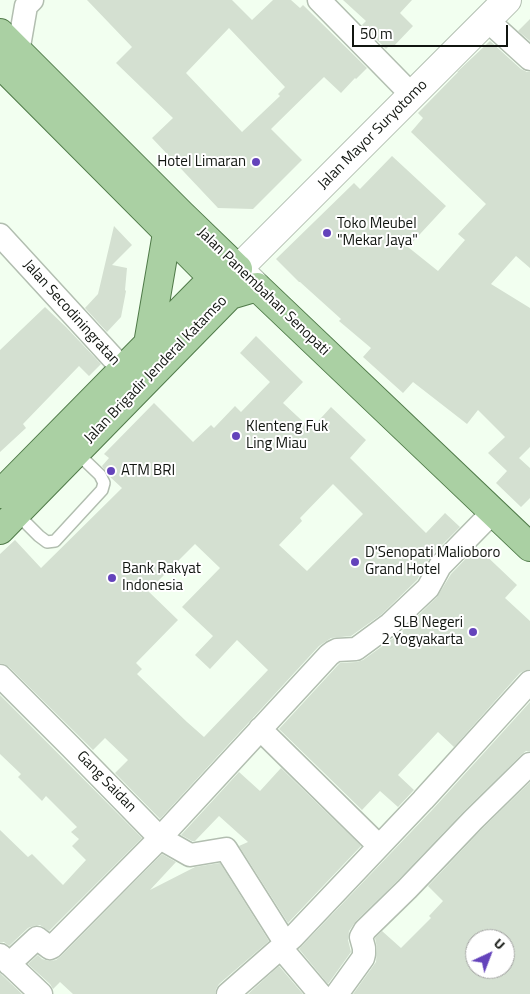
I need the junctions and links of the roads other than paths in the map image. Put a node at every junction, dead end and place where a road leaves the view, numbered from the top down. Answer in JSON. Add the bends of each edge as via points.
{"nodes":[{"id":1,"x":319,"y":0,"type":"edge"},
{"id":2,"x":507,"y":0,"type":"edge"},
{"id":3,"x":26,"y":2,"type":"edge"},
{"id":4,"x":487,"y":20,"type":"junction"},
{"id":5,"x":6,"y":50,"type":"edge"},
{"id":6,"x":530,"y":59,"type":"edge"},
{"id":7,"x":412,"y":95,"type":"junction"},
{"id":8,"x":167,"y":233,"type":"junction"},
{"id":9,"x":0,"y":235,"type":"edge"},
{"id":10,"x":248,"y":278,"type":"junction"},
{"id":11,"x":222,"y":287,"type":"junction"},
{"id":12,"x":148,"y":344,"type":"junction"},
{"id":13,"x":123,"y":369,"type":"junction"},
{"id":14,"x":76,"y":452,"type":"junction"},
{"id":15,"x":5,"y":512,"type":"edge"},
{"id":16,"x":493,"y":512,"type":"junction"},
{"id":17,"x":530,"y":547,"type":"edge"},
{"id":18,"x":0,"y":676,"type":"edge"},
{"id":19,"x":530,"y":682,"type":"edge"},
{"id":20,"x":260,"y":729,"type":"junction"},
{"id":21,"x":530,"y":764,"type":"edge"},
{"id":22,"x":160,"y":838,"type":"junction"},
{"id":23,"x":379,"y":846,"type":"junction"},
{"id":24,"x":287,"y":943,"type":"junction"},
{"id":25,"x":5,"y":960,"type":"edge"},
{"id":26,"x":41,"y":994,"type":"edge"},
{"id":27,"x":228,"y":994,"type":"edge"},
{"id":28,"x":320,"y":994,"type":"edge"},
{"id":29,"x":337,"y":994,"type":"edge"}],
"edges":[{"from":1,"to":7,"type":"street"},
{"from":2,"to":4,"type":"main road","name":"Jalan Mayor Suryotomo"},
{"from":3,"to":5,"type":"street"},
{"from":4,"to":6,"type":"street"},
{"from":4,"to":7,"type":"main road","name":"Jalan Mayor Suryotomo"},
{"from":5,"to":8,"type":"main road","name":"Jalan Panembahan Senopati"},
{"from":5,"to":10,"type":"main road","name":"Jalan Panembahan Senopati"},
{"from":7,"to":10,"type":"main road","name":"Jalan Mayor Suryotomo"},
{"from":8,"to":11,"type":"main road","name":"Jalan Panembahan Senopati"},
{"from":8,"to":12,"type":"main road"},
{"from":9,"to":13,"type":"street","name":"Jalan Secodiningratan"},
{"from":10,"to":11,"type":"main road","name":"Jalan Brigadir Jenderal Katamso"},
{"from":10,"to":16,"type":"main road","name":"Jalan Panembahan Senopati"},
{"from":11,"to":12,"type":"main road","name":"Jalan Brigadir Jenderal Katamso"},
{"from":11,"to":14,"type":"main road","name":"Jalan Brigadir Jenderal Katamso"},
{"from":12,"to":13,"type":"main road","name":"Jalan Brigadir Jenderal Katamso"},
{"from":13,"to":15,"type":"main road","name":"Jalan Brigadir Jenderal Katamso"},
{"from":14,"to":15,"type":"main road","name":"Jalan Brigadir Jenderal Katamso"},
{"from":14,"to":15,"type":"lane","via":[[104,483],[102,490],[55,541],[47,542]]},
{"from":16,"to":17,"type":"main road","name":"Jalan Panembahan Senopati"},
{"from":16,"to":20,"type":"street","via":[[440,566],[428,588],[390,624],[356,649],[333,652]]},
{"from":18,"to":22,"type":"street","name":"Gang Saidan"},
{"from":19,"to":23,"type":"street"},
{"from":20,"to":22,"type":"street"},
{"from":20,"to":23,"type":"street"},
{"from":21,"to":29,"type":"street","via":[[365,930],[361,935],[363,958]]},
{"from":22,"to":24,"type":"street","name":"Gang Saidan","via":[[190,855],[226,849]]},
{"from":22,"to":25,"type":"street","via":[[52,947],[37,938]]},
{"from":23,"to":24,"type":"street"},
{"from":24,"to":27,"type":"street"},
{"from":24,"to":28,"type":"street"},
{"from":25,"to":26,"type":"street"}]}
